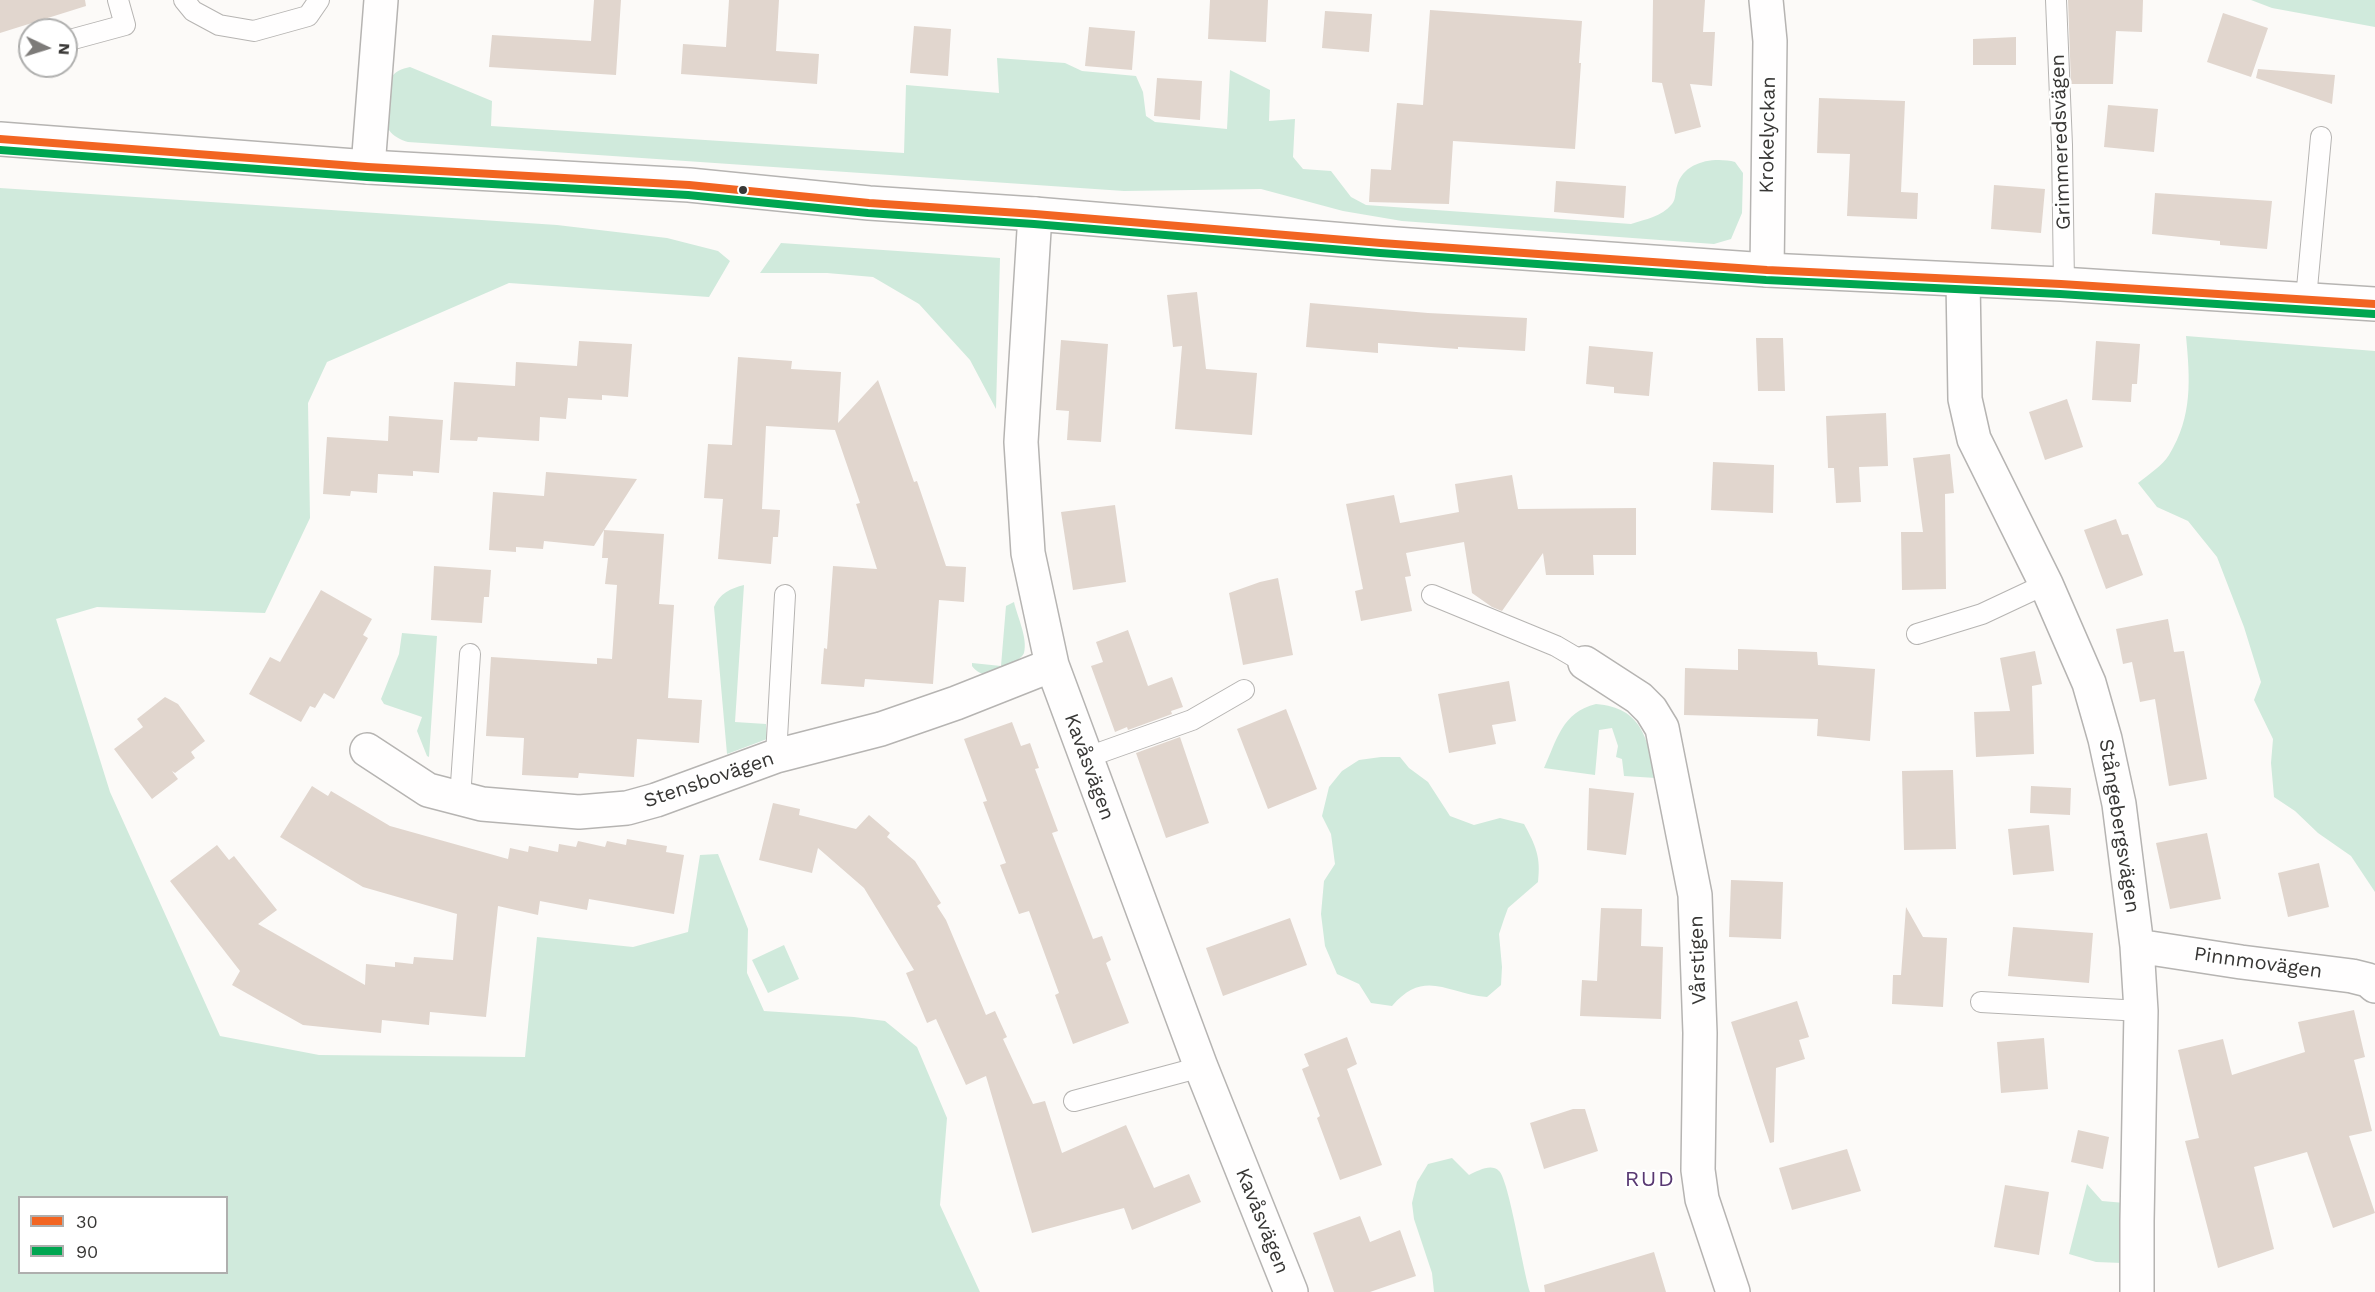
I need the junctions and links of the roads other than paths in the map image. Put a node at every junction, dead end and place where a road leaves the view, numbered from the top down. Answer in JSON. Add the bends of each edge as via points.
{"nodes":[{"id":1,"x":118,"y":0,"type":"edge"},
{"id":2,"x":184,"y":0,"type":"edge"},
{"id":3,"x":319,"y":0,"type":"edge"},
{"id":4,"x":381,"y":0,"type":"edge"},
{"id":5,"x":1766,"y":0,"type":"edge"},
{"id":6,"x":2056,"y":0,"type":"edge"},
{"id":7,"x":78,"y":38,"type":"edge"},
{"id":8,"x":2321,"y":137,"type":"dead end"},
{"id":9,"x":0,"y":139,"type":"edge"},
{"id":10,"x":368,"y":167,"type":"junction"},
{"id":11,"x":1035,"y":214,"type":"junction"},
{"id":12,"x":1767,"y":270,"type":"junction"},
{"id":13,"x":1963,"y":280,"type":"junction"},
{"id":14,"x":2064,"y":284,"type":"junction"},
{"id":15,"x":2306,"y":299,"type":"junction"},
{"id":16,"x":2375,"y":304,"type":"edge"},
{"id":17,"x":2046,"y":584,"type":"junction"},
{"id":18,"x":785,"y":595,"type":"dead end"},
{"id":19,"x":1432,"y":595,"type":"dead end"},
{"id":20,"x":1917,"y":634,"type":"dead end"},
{"id":21,"x":470,"y":654,"type":"dead end"},
{"id":22,"x":1585,"y":663,"type":"joint"},
{"id":23,"x":1052,"y":665,"type":"junction"},
{"id":24,"x":1244,"y":690,"type":"dead end"},
{"id":25,"x":367,"y":750,"type":"dead end"},
{"id":26,"x":776,"y":756,"type":"junction"},
{"id":27,"x":1084,"y":758,"type":"junction"},
{"id":28,"x":460,"y":798,"type":"junction"},
{"id":29,"x":2137,"y":946,"type":"junction"},
{"id":30,"x":2375,"y":986,"type":"edge"},
{"id":31,"x":1981,"y":1002,"type":"dead end"},
{"id":32,"x":2141,"y":1011,"type":"junction"},
{"id":33,"x":1201,"y":1067,"type":"junction"},
{"id":34,"x":1074,"y":1101,"type":"dead end"},
{"id":35,"x":1291,"y":1292,"type":"edge"},
{"id":36,"x":1733,"y":1292,"type":"edge"},
{"id":37,"x":2138,"y":1292,"type":"edge"}],
"edges":[{"from":1,"to":7,"type":"lane","via":[[125,25]]},
{"from":2,"to":3,"type":"lane","via":[[193,11],[219,25],[254,31],[308,16]]},
{"from":4,"to":10,"type":"street"},
{"from":5,"to":12,"type":"street","name":"Krokelyckan","via":[[1770,41]]},
{"from":6,"to":14,"type":"lane","name":"Grimmeredsvägen"},
{"from":8,"to":15,"type":"lane"},
{"from":9,"to":10,"type":"street"},
{"from":10,"to":11,"type":"street","via":[[689,185]]},
{"from":11,"to":12,"type":"street"},
{"from":11,"to":23,"type":"street","name":"Kavåsvägen","via":[[1022,417],[1023,487],[1028,553]]},
{"from":12,"to":13,"type":"street"},
{"from":13,"to":14,"type":"street"},
{"from":13,"to":17,"type":"street","name":"Stångebergsvägen","via":[[1965,399],[1974,439]]},
{"from":14,"to":15,"type":"street"},
{"from":15,"to":16,"type":"street"},
{"from":17,"to":20,"type":"lane","via":[[1982,614]]},
{"from":17,"to":29,"type":"street","name":"Stångebergsvägen","via":[[2089,683],[2105,738],[2120,809]]},
{"from":18,"to":26,"type":"lane"},
{"from":19,"to":22,"type":"lane","via":[[1556,645]]},
{"from":21,"to":28,"type":"lane"},
{"from":22,"to":36,"type":"street","name":"Vårstigen","via":[[1639,698],[1662,729],[1695,895],[1700,1033],[1698,1170],[1702,1199]]},
{"from":23,"to":26,"type":"street","name":"Stensbovägen","via":[[881,729]]},
{"from":23,"to":27,"type":"street","name":"Kavåsvägen"},
{"from":24,"to":27,"type":"lane","via":[[1192,720]]},
{"from":25,"to":28,"type":"street","name":"Stensbovägen","via":[[428,790]]},
{"from":26,"to":28,"type":"street","name":"Stensbovägen","via":[[627,808],[579,812],[482,804]]},
{"from":27,"to":33,"type":"street","name":"Kavåsvägen"},
{"from":29,"to":30,"type":"street","name":"Pinnmovägen","via":[[2352,976]]},
{"from":29,"to":32,"type":"street","name":"Stångebergsvägen"},
{"from":31,"to":32,"type":"lane"},
{"from":32,"to":37,"type":"street","name":"Stångebergsvägen"},
{"from":33,"to":34,"type":"lane"},
{"from":33,"to":35,"type":"street","name":"Kavåsvägen"}]}
